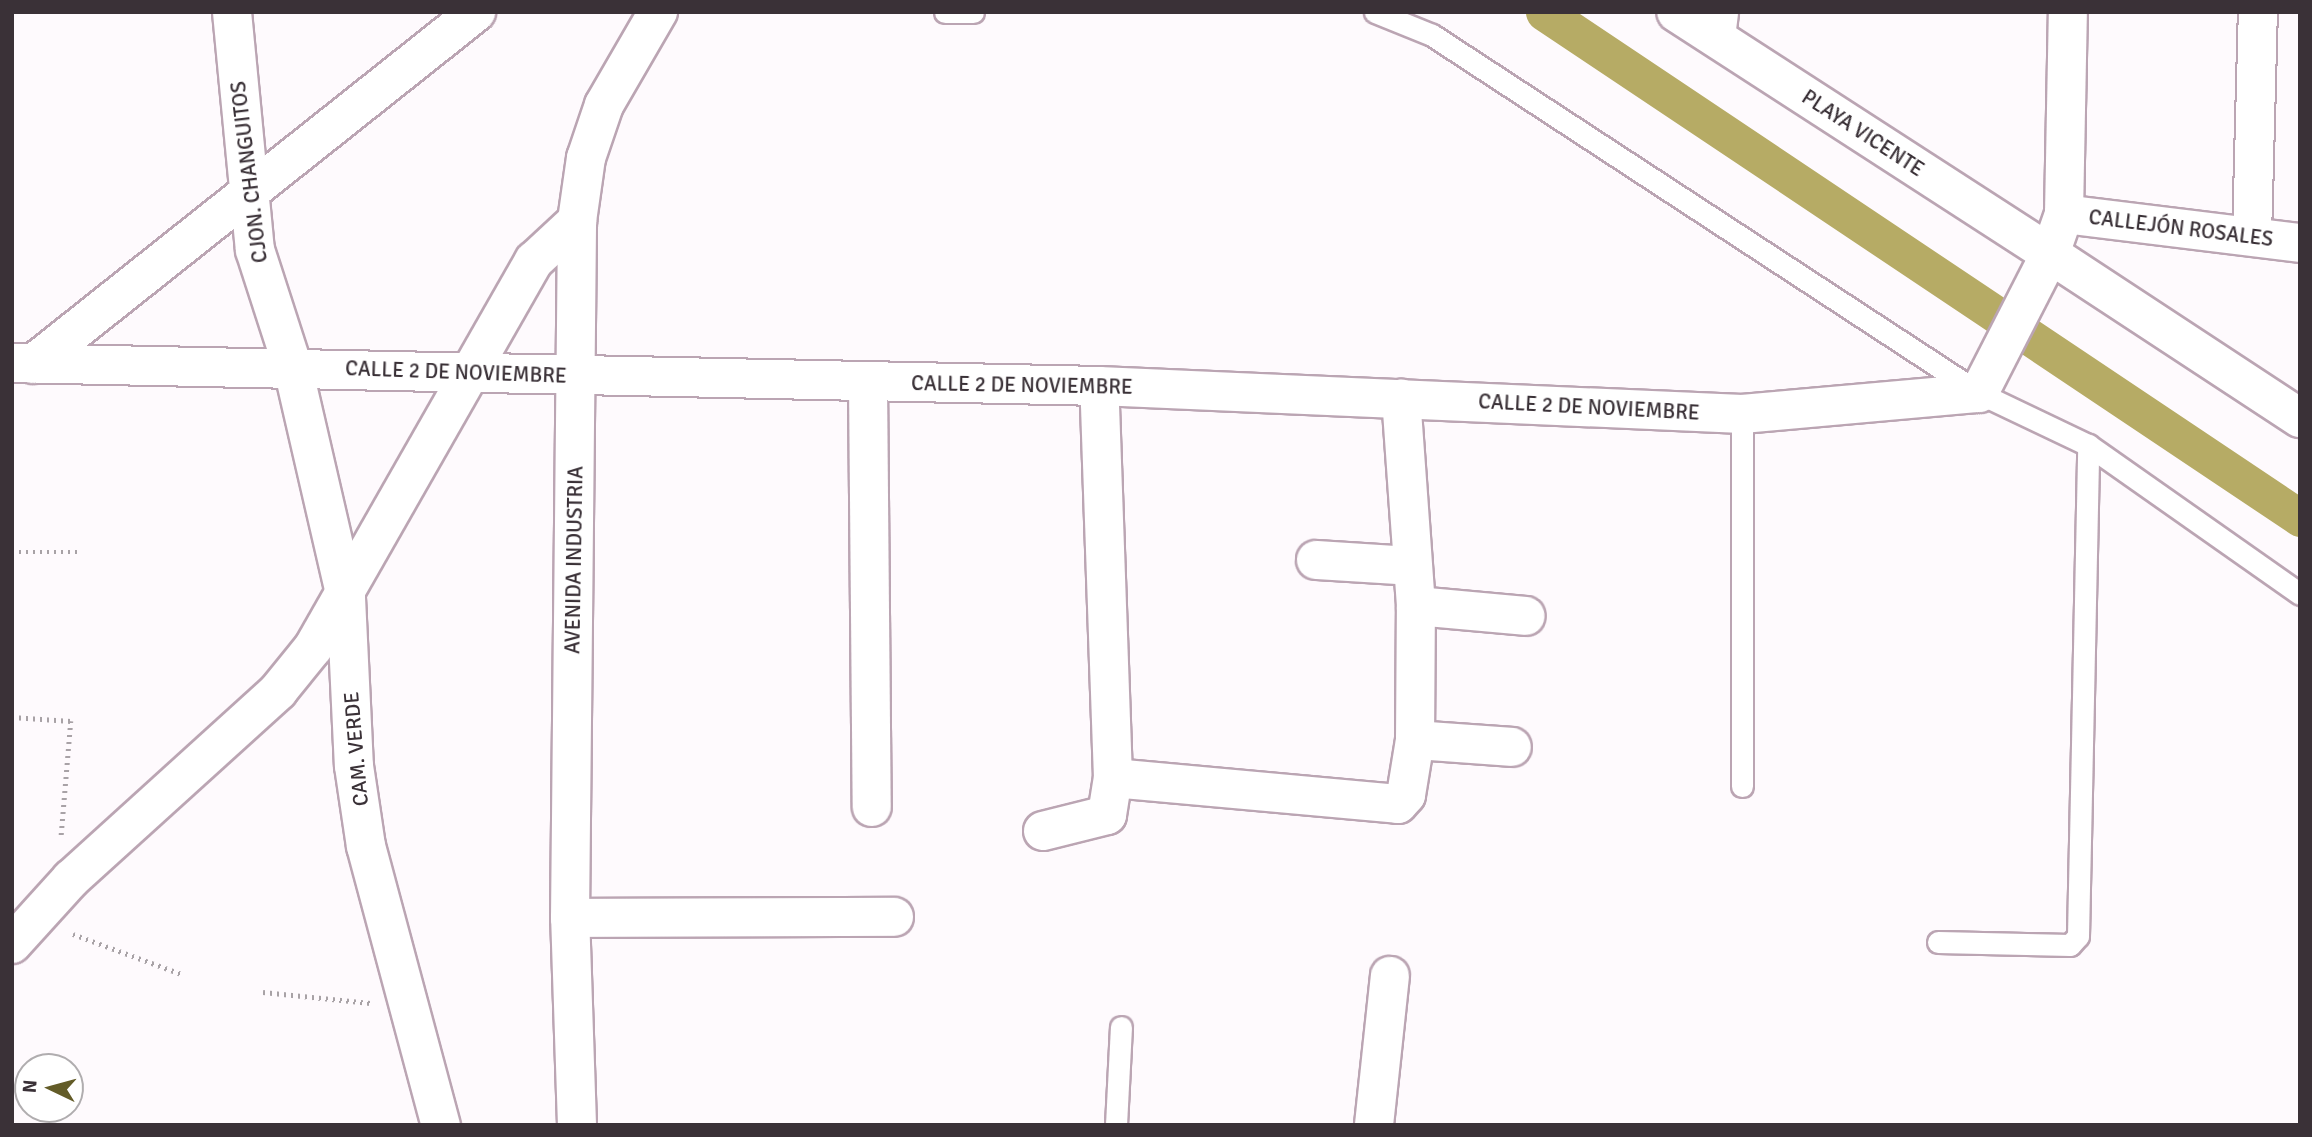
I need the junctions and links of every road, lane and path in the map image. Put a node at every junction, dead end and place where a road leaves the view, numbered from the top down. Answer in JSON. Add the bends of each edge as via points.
{"nodes":[{"id":1,"x":232,"y":12,"type":"edge"},
{"id":2,"x":476,"y":12,"type":"edge"},
{"id":3,"x":658,"y":12,"type":"edge"},
{"id":4,"x":945,"y":12,"type":"edge"},
{"id":5,"x":972,"y":12,"type":"edge"},
{"id":6,"x":1375,"y":12,"type":"edge"},
{"id":7,"x":1676,"y":12,"type":"edge"},
{"id":8,"x":2068,"y":12,"type":"edge"},
{"id":9,"x":2258,"y":12,"type":"edge"},
{"id":10,"x":1718,"y":24,"type":"edge"},
{"id":11,"x":249,"y":189,"type":"junction"},
{"id":12,"x":2064,"y":214,"type":"junction"},
{"id":13,"x":577,"y":221,"type":"junction"},
{"id":14,"x":2252,"y":236,"type":"junction"},
{"id":15,"x":2300,"y":243,"type":"edge"},
{"id":16,"x":2050,"y":254,"type":"junction"},
{"id":17,"x":23,"y":364,"type":"edge"},
{"id":18,"x":293,"y":368,"type":"junction"},
{"id":19,"x":469,"y":369,"type":"junction"},
{"id":20,"x":576,"y":375,"type":"junction"},
{"id":21,"x":869,"y":382,"type":"junction"},
{"id":22,"x":1099,"y":386,"type":"junction"},
{"id":23,"x":1979,"y":393,"type":"junction"},
{"id":24,"x":1401,"y":399,"type":"junction"},
{"id":25,"x":1742,"y":414,"type":"junction"},
{"id":26,"x":2300,"y":418,"type":"edge"},
{"id":27,"x":2088,"y":445,"type":"junction"},
{"id":28,"x":12,"y":552,"type":"edge"},
{"id":29,"x":80,"y":552,"type":"dead end"},
{"id":30,"x":1316,"y":560,"type":"dead end"},
{"id":31,"x":1411,"y":566,"type":"junction"},
{"id":32,"x":2300,"y":594,"type":"edge"},
{"id":33,"x":345,"y":598,"type":"junction"},
{"id":34,"x":1416,"y":606,"type":"junction"},
{"id":35,"x":1526,"y":615,"type":"dead end"},
{"id":36,"x":12,"y":717,"type":"edge"},
{"id":37,"x":1415,"y":740,"type":"junction"},
{"id":38,"x":1512,"y":747,"type":"dead end"},
{"id":39,"x":1113,"y":778,"type":"junction"},
{"id":40,"x":1742,"y":786,"type":"dead end"},
{"id":41,"x":872,"y":807,"type":"dead end"},
{"id":42,"x":1043,"y":831,"type":"dead end"},
{"id":43,"x":71,"y":879,"type":"junction"},
{"id":44,"x":894,"y":917,"type":"dead end"},
{"id":45,"x":570,"y":918,"type":"junction"},
{"id":46,"x":24,"y":932,"type":"edge"},
{"id":47,"x":1938,"y":942,"type":"dead end"},
{"id":48,"x":182,"y":974,"type":"dead end"},
{"id":49,"x":1390,"y":976,"type":"dead end"},
{"id":50,"x":263,"y":992,"type":"dead end"},
{"id":51,"x":409,"y":1008,"type":"junction"},
{"id":52,"x":1121,"y":1027,"type":"dead end"},
{"id":53,"x":440,"y":1125,"type":"edge"},
{"id":54,"x":577,"y":1125,"type":"edge"},
{"id":55,"x":1116,"y":1125,"type":"edge"},
{"id":56,"x":1374,"y":1125,"type":"edge"}],
"edges":[{"from":1,"to":11,"type":"street","name":"CJON. CHANGUITOS"},
{"from":2,"to":11,"type":"street"},
{"from":3,"to":13,"type":"street","name":"AVENIDA INDUSTRIA","via":[[604,105],[586,158]]},
{"from":4,"to":5,"type":"lane"},
{"from":6,"to":23,"type":"lane","via":[[1433,35]]},
{"from":7,"to":10,"type":"street","name":"PLAYA VICENTE"},
{"from":8,"to":12,"type":"street"},
{"from":9,"to":14,"type":"street"},
{"from":10,"to":16,"type":"street","name":"PLAYA VICENTE"},
{"from":11,"to":17,"type":"street","via":[[141,284]]},
{"from":11,"to":18,"type":"street","name":"CJON. CHANGUITOS","via":[[255,250]]},
{"from":12,"to":14,"type":"street","name":"CALLEJÓN ROSALES"},
{"from":12,"to":16,"type":"street","name":"CALLEJÓN ROSALES"},
{"from":13,"to":19,"type":"street","via":[[534,261]]},
{"from":13,"to":20,"type":"street","name":"AVENIDA INDUSTRIA"},
{"from":14,"to":15,"type":"street","name":"CALLEJÓN ROSALES"},
{"from":16,"to":23,"type":"street","name":"CALLEJÓN ROSALES"},
{"from":16,"to":26,"type":"street","name":"PLAYA VICENTE"},
{"from":17,"to":18,"type":"street","name":"CALLE 2 DE NOVIEMBRE"},
{"from":18,"to":19,"type":"street","name":"CALLE 2 DE NOVIEMBRE"},
{"from":18,"to":33,"type":"street","name":"CAM. VERDE"},
{"from":19,"to":20,"type":"street","name":"CALLE 2 DE NOVIEMBRE"},
{"from":19,"to":33,"type":"street"},
{"from":20,"to":21,"type":"street","name":"CALLE 2 DE NOVIEMBRE"},
{"from":20,"to":45,"type":"street","name":"AVENIDA INDUSTRIA"},
{"from":21,"to":22,"type":"street","name":"CALLE 2 DE NOVIEMBRE"},
{"from":21,"to":41,"type":"street"},
{"from":22,"to":24,"type":"street","name":"CALLE 2 DE NOVIEMBRE"},
{"from":22,"to":39,"type":"street"},
{"from":23,"to":25,"type":"street","name":"CALLE 2 DE NOVIEMBRE"},
{"from":23,"to":27,"type":"lane"},
{"from":24,"to":25,"type":"street","name":"CALLE 2 DE NOVIEMBRE"},
{"from":24,"to":31,"type":"street"},
{"from":25,"to":40,"type":"lane"},
{"from":27,"to":32,"type":"lane"},
{"from":27,"to":47,"type":"lane","via":[[2078,936],[2070,945]]},
{"from":28,"to":29,"type":"path"},
{"from":30,"to":31,"type":"street"},
{"from":31,"to":34,"type":"street"},
{"from":33,"to":43,"type":"street","via":[[278,691]]},
{"from":33,"to":51,"type":"street","name":"CAM. VERDE","via":[[354,766],[383,926]]},
{"from":34,"to":35,"type":"street"},
{"from":34,"to":37,"type":"street"},
{"from":36,"to":43,"type":"path","via":[[71,721],[60,837]]},
{"from":37,"to":38,"type":"street"},
{"from":37,"to":39,"type":"street","via":[[1406,795],[1398,804]]},
{"from":39,"to":42,"type":"street","via":[[1107,815]]},
{"from":43,"to":46,"type":"street"},
{"from":44,"to":45,"type":"street"},
{"from":45,"to":54,"type":"street","name":"AVENIDA INDUSTRIA"},
{"from":46,"to":48,"type":"path"},
{"from":49,"to":56,"type":"street"},
{"from":50,"to":51,"type":"path"},
{"from":51,"to":53,"type":"street","name":"CAM. VERDE"},
{"from":52,"to":55,"type":"lane"}]}
